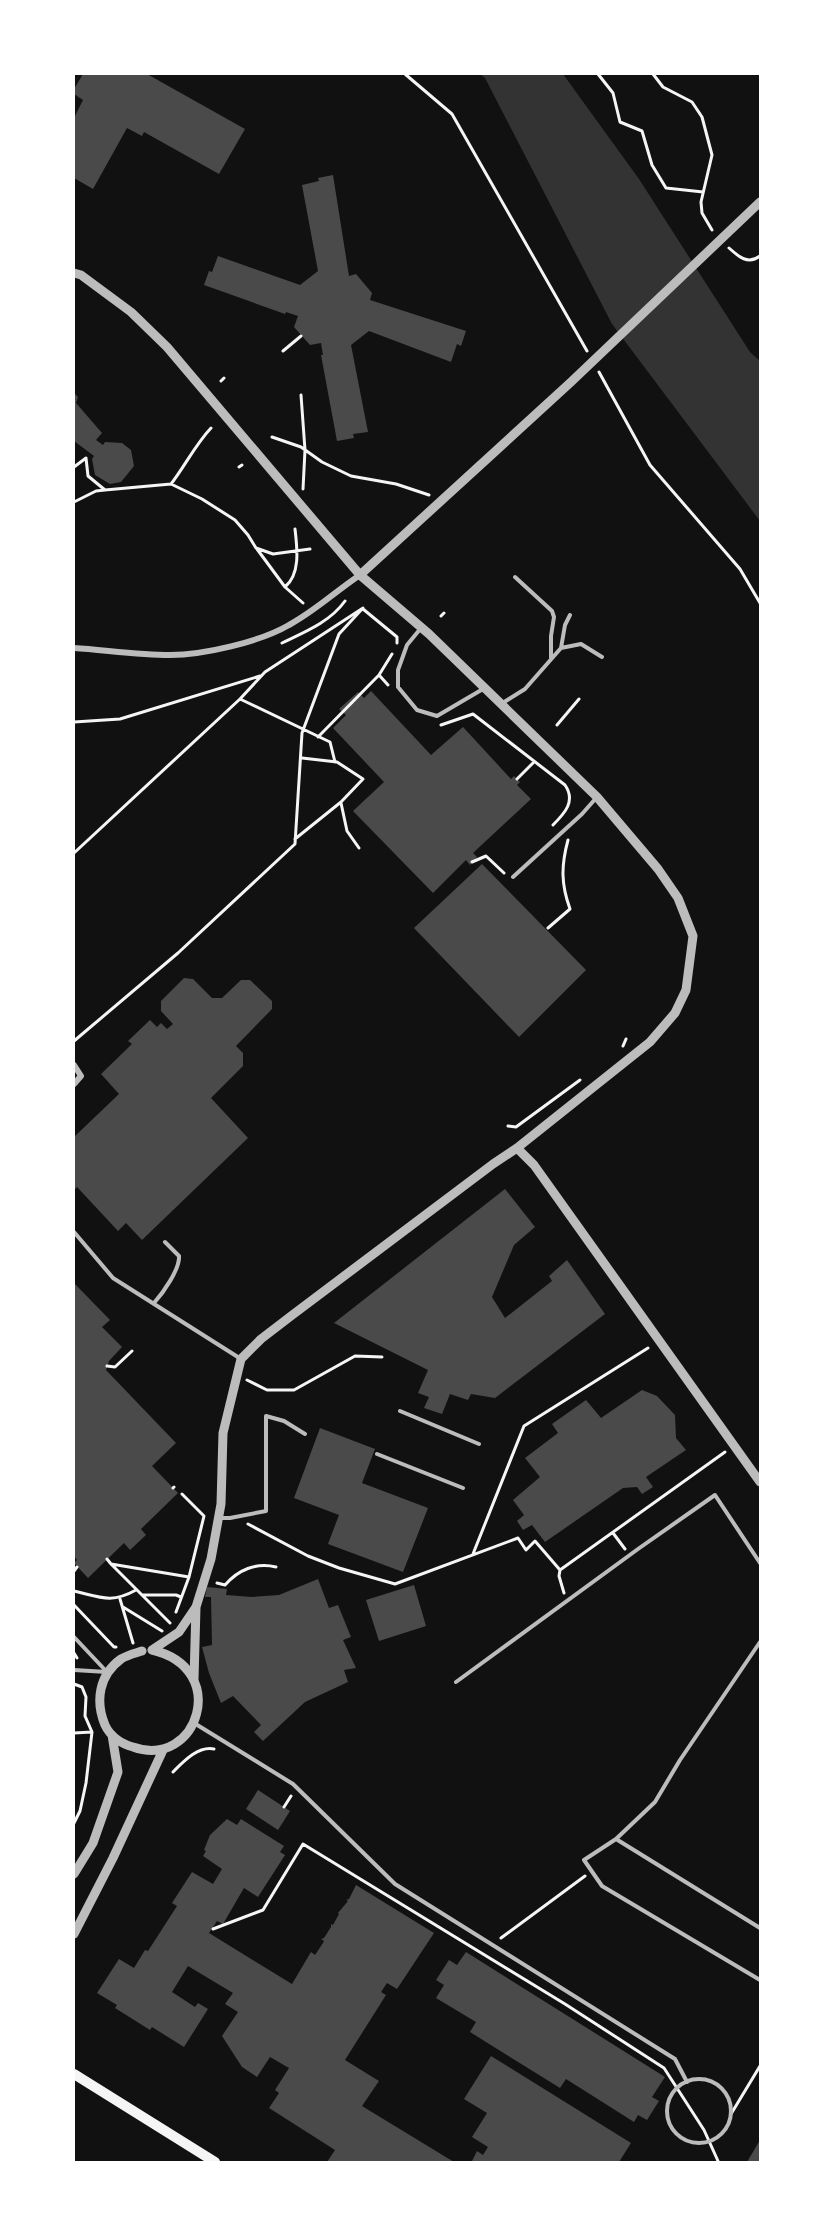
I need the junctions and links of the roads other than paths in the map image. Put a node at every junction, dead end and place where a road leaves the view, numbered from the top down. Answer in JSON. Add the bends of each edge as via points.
{"nodes":[{"id":1,"x":760,"y":202,"type":"edge"},
{"id":2,"x":74,"y":273,"type":"edge"},
{"id":3,"x":360,"y":575,"type":"junction"},
{"id":4,"x":515,"y":578,"type":"dead end"},
{"id":5,"x":570,"y":615,"type":"dead end"},
{"id":6,"x":422,"y":628,"type":"junction"},
{"id":7,"x":74,"y":648,"type":"edge"},
{"id":8,"x":561,"y":648,"type":"junction"},
{"id":9,"x":602,"y":657,"type":"dead end"},
{"id":10,"x":551,"y":658,"type":"junction"},
{"id":11,"x":484,"y":688,"type":"junction"},
{"id":12,"x":501,"y":705,"type":"junction"},
{"id":13,"x":597,"y":797,"type":"junction"},
{"id":14,"x":513,"y":877,"type":"dead end"},
{"id":15,"x":74,"y":1065,"type":"edge"},
{"id":16,"x":74,"y":1084,"type":"edge"},
{"id":17,"x":517,"y":1148,"type":"junction"},
{"id":18,"x":74,"y":1232,"type":"edge"},
{"id":19,"x":165,"y":1242,"type":"dead end"},
{"id":20,"x":154,"y":1304,"type":"junction"},
{"id":21,"x":241,"y":1359,"type":"junction"},
{"id":22,"x":400,"y":1411,"type":"dead end"},
{"id":23,"x":305,"y":1434,"type":"dead end"},
{"id":24,"x":479,"y":1444,"type":"dead end"},
{"id":25,"x":377,"y":1454,"type":"dead end"},
{"id":26,"x":760,"y":1482,"type":"edge"},
{"id":27,"x":463,"y":1488,"type":"dead end"},
{"id":28,"x":218,"y":1518,"type":"junction"},
{"id":29,"x":760,"y":1563,"type":"edge"},
{"id":30,"x":196,"y":1607,"type":"junction"},
{"id":31,"x":74,"y":1637,"type":"edge"},
{"id":32,"x":760,"y":1642,"type":"edge"},
{"id":33,"x":147,"y":1651,"type":"junction"},
{"id":34,"x":74,"y":1670,"type":"edge"},
{"id":35,"x":107,"y":1672,"type":"junction"},
{"id":36,"x":194,"y":1679,"type":"junction"},
{"id":37,"x":456,"y":1682,"type":"dead end"},
{"id":38,"x":194,"y":1723,"type":"junction"},
{"id":39,"x":112,"y":1735,"type":"junction"},
{"id":40,"x":163,"y":1750,"type":"junction"},
{"id":41,"x":616,"y":1839,"type":"junction"},
{"id":42,"x":74,"y":1874,"type":"edge"},
{"id":43,"x":760,"y":1928,"type":"edge"},
{"id":44,"x":74,"y":1934,"type":"edge"},
{"id":45,"x":760,"y":1980,"type":"edge"},
{"id":46,"x":74,"y":2074,"type":"edge"},
{"id":47,"x":687,"y":2082,"type":"junction"},
{"id":48,"x":215,"y":2163,"type":"edge"}],
"edges":[{"from":1,"to":3,"type":"street"},
{"from":2,"to":3,"type":"street","via":[[131,312],[167,347]]},
{"from":3,"to":6,"type":"street"},
{"from":3,"to":7,"type":"street","via":[[287,627],[226,648],[171,655]]},
{"from":4,"to":10,"type":"lane","via":[[552,611]]},
{"from":5,"to":8,"type":"lane"},
{"from":6,"to":11,"type":"street"},
{"from":6,"to":11,"type":"lane","via":[[407,645],[398,670],[398,687],[417,710],[437,716]]},
{"from":8,"to":9,"type":"lane","via":[[581,644]]},
{"from":8,"to":10,"type":"lane"},
{"from":10,"to":12,"type":"lane","via":[[525,690]]},
{"from":11,"to":12,"type":"street"},
{"from":12,"to":13,"type":"street"},
{"from":13,"to":14,"type":"lane"},
{"from":13,"to":17,"type":"street","via":[[678,898],[693,936],[686,990],[675,1013],[650,1042]]},
{"from":15,"to":16,"type":"street","via":[[81,1076]]},
{"from":17,"to":21,"type":"street","via":[[291,1316]]},
{"from":17,"to":26,"type":"street","via":[[534,1166]]},
{"from":18,"to":20,"type":"lane","via":[[113,1278]]},
{"from":19,"to":20,"type":"lane","via":[[179,1256],[179,1262]]},
{"from":20,"to":21,"type":"lane"},
{"from":21,"to":28,"type":"street","via":[[223,1432]]},
{"from":22,"to":24,"type":"lane"},
{"from":23,"to":28,"type":"lane","via":[[284,1421],[266,1416],[266,1511]]},
{"from":25,"to":27,"type":"lane"},
{"from":28,"to":30,"type":"street","via":[[211,1559]]},
{"from":29,"to":37,"type":"lane","via":[[715,1496]]},
{"from":30,"to":33,"type":"street","via":[[179,1632]]},
{"from":30,"to":36,"type":"street"},
{"from":31,"to":35,"type":"lane"},
{"from":32,"to":41,"type":"lane","via":[[655,1802]]},
{"from":33,"to":35,"type":"street","via":[[122,1658]]},
{"from":33,"to":36,"type":"street","via":[[166,1653],[184,1665]]},
{"from":34,"to":35,"type":"lane"},
{"from":35,"to":39,"type":"street","via":[[100,1690],[99,1709]]},
{"from":36,"to":38,"type":"street","via":[[199,1697]]},
{"from":38,"to":40,"type":"street","via":[[184,1737]]},
{"from":38,"to":47,"type":"lane","via":[[293,1784],[395,1884],[675,2059]]},
{"from":39,"to":40,"type":"street","via":[[142,1750]]},
{"from":39,"to":42,"type":"street","via":[[118,1772],[93,1843]]},
{"from":40,"to":44,"type":"street"},
{"from":41,"to":43,"type":"lane"},
{"from":41,"to":45,"type":"lane","via":[[584,1860],[602,1886]]},
{"from":46,"to":48,"type":"main road"},
{"from":47,"to":47,"type":"lane","via":[[676,2088],[667,2106],[669,2125],[683,2140],[693,2144],[710,2142],[728,2125],[730,2105],[720,2087],[700,2079]]}]}
